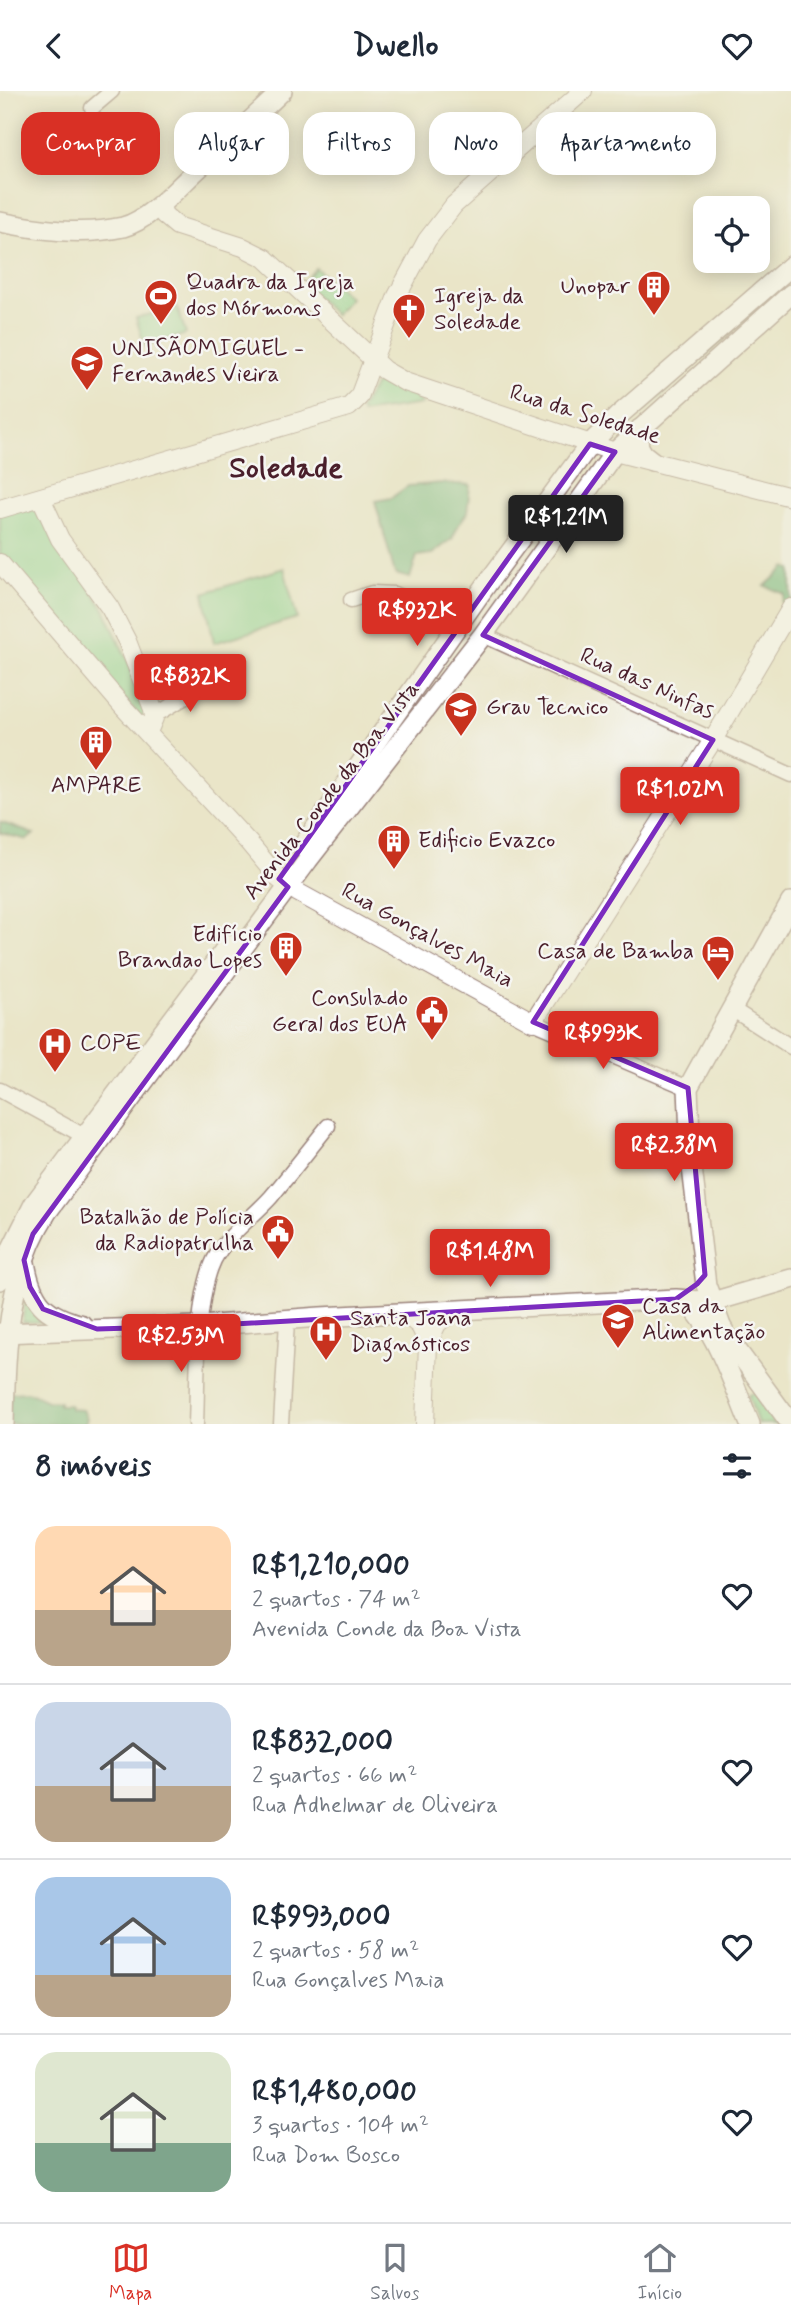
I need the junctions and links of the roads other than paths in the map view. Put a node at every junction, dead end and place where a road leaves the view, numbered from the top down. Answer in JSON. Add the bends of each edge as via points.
{"nodes":[{"id":1,"x":112,"y":91,"type":"edge"},
{"id":2,"x":282,"y":91,"type":"edge"},
{"id":3,"x":583,"y":91,"type":"edge"},
{"id":4,"x":92,"y":109,"type":"dead end"},
{"id":5,"x":160,"y":204,"type":"junction"},
{"id":6,"x":0,"y":222,"type":"edge"},
{"id":7,"x":791,"y":266,"type":"edge"},
{"id":8,"x":791,"y":295,"type":"edge"},
{"id":9,"x":374,"y":360,"type":"junction"},
{"id":10,"x":640,"y":429,"type":"junction"},
{"id":11,"x":590,"y":444,"type":"junction"},
{"id":12,"x":615,"y":452,"type":"junction"},
{"id":13,"x":652,"y":461,"type":"junction"},
{"id":14,"x":791,"y":497,"type":"edge"},
{"id":15,"x":41,"y":498,"type":"junction"},
{"id":16,"x":0,"y":509,"type":"edge"},
{"id":17,"x":0,"y":563,"type":"edge"},
{"id":18,"x":351,"y":600,"type":"dead end"},
{"id":19,"x":791,"y":608,"type":"edge"},
{"id":20,"x":460,"y":622,"type":"junction"},
{"id":21,"x":483,"y":635,"type":"junction"},
{"id":22,"x":207,"y":684,"type":"dead end"},
{"id":23,"x":151,"y":724,"type":"junction"},
{"id":24,"x":713,"y":740,"type":"junction"},
{"id":25,"x":791,"y":775,"type":"edge"},
{"id":26,"x":288,"y":886,"type":"junction"},
{"id":27,"x":791,"y":902,"type":"edge"},
{"id":28,"x":732,"y":1009,"type":"junction"},
{"id":29,"x":533,"y":1022,"type":"junction"},
{"id":30,"x":791,"y":1047,"type":"edge"},
{"id":31,"x":688,"y":1088,"type":"junction"},
{"id":32,"x":0,"y":1090,"type":"edge"},
{"id":33,"x":328,"y":1126,"type":"dead end"},
{"id":34,"x":84,"y":1136,"type":"junction"},
{"id":35,"x":23,"y":1223,"type":"junction"},
{"id":36,"x":0,"y":1252,"type":"edge"},
{"id":37,"x":24,"y":1260,"type":"junction"},
{"id":38,"x":705,"y":1275,"type":"junction"},
{"id":39,"x":791,"y":1279,"type":"edge"},
{"id":40,"x":0,"y":1280,"type":"edge"},
{"id":41,"x":676,"y":1299,"type":"junction"},
{"id":42,"x":706,"y":1309,"type":"junction"},
{"id":43,"x":452,"y":1311,"type":"junction"},
{"id":44,"x":404,"y":1313,"type":"junction"},
{"id":45,"x":287,"y":1321,"type":"junction"},
{"id":46,"x":200,"y":1326,"type":"junction"},
{"id":47,"x":96,"y":1329,"type":"junction"},
{"id":48,"x":4,"y":1332,"type":"edge"},
{"id":49,"x":428,"y":1343,"type":"junction"},
{"id":50,"x":765,"y":1390,"type":"junction"},
{"id":51,"x":739,"y":1399,"type":"junction"},
{"id":52,"x":4,"y":1424,"type":"edge"},
{"id":53,"x":196,"y":1424,"type":"edge"},
{"id":54,"x":281,"y":1424,"type":"edge"},
{"id":55,"x":425,"y":1424,"type":"edge"},
{"id":56,"x":750,"y":1424,"type":"edge"},
{"id":57,"x":791,"y":1424,"type":"edge"}],
"edges":[{"from":1,"to":4,"type":"street"},
{"from":2,"to":5,"type":"main road"},
{"from":3,"to":9,"type":"street","via":[[447,214],[410,268]]},
{"from":5,"to":6,"type":"main road","via":[[123,227],[53,232]]},
{"from":5,"to":9,"type":"street","name":"Rua da Soledade","via":[[164,215],[177,226],[265,258]]},
{"from":7,"to":11,"type":"main road","name":"Avenida Conde da Boa Vista"},
{"from":8,"to":10,"type":"main road","name":"Avenida Conde da Boa Vista"},
{"from":9,"to":11,"type":"street","name":"Rua da Soledade","via":[[384,370],[429,392]]},
{"from":9,"to":15,"type":"street","via":[[359,397],[349,407]]},
{"from":10,"to":12,"type":"main road","name":"Avenida Conde da Boa Vista"},
{"from":10,"to":13,"type":"main road","via":[[638,445]]},
{"from":11,"to":12,"type":"street","name":"Rua da Soledade"},
{"from":11,"to":20,"type":"main road","name":"Avenida Conde da Boa Vista"},
{"from":12,"to":13,"type":"street","name":"Rua da Soledade"},
{"from":12,"to":21,"type":"main road","name":"Avenida Conde da Boa Vista"},
{"from":13,"to":14,"type":"street","name":"Rua da Soledade"},
{"from":15,"to":16,"type":"street"},
{"from":15,"to":23,"type":"street","via":[[60,539],[110,608],[127,641],[151,703]]},
{"from":17,"to":23,"type":"street","name":"Rua Gonçalves Maia","via":[[124,708]]},
{"from":18,"to":20,"type":"street","via":[[372,593],[395,594]]},
{"from":19,"to":24,"type":"street"},
{"from":20,"to":26,"type":"main road","name":"Avenida Conde da Boa Vista"},
{"from":21,"to":24,"type":"street","name":"Rua das Ninfas"},
{"from":21,"to":26,"type":"main road","name":"Avenida Conde da Boa Vista"},
{"from":22,"to":23,"type":"street"},
{"from":23,"to":26,"type":"street","name":"Rua Gonçalves Maia"},
{"from":24,"to":25,"type":"street","name":"Rua das Ninfas"},
{"from":24,"to":29,"type":"street"},
{"from":26,"to":29,"type":"street","name":"Rua Gonçalves Maia"},
{"from":26,"to":34,"type":"main road","name":"Avenida Conde da Boa Vista"},
{"from":26,"to":37,"type":"main road","name":"Avenida Conde da Boa Vista","via":[[47,1212]]},
{"from":27,"to":28,"type":"main road"},
{"from":28,"to":30,"type":"street"},
{"from":28,"to":31,"type":"main road"},
{"from":29,"to":31,"type":"street","name":"Rua Gonçalves Maia"},
{"from":31,"to":38,"type":"main road"},
{"from":32,"to":34,"type":"street"},
{"from":33,"to":46,"type":"street","via":[[270,1198],[226,1242],[207,1282]]},
{"from":34,"to":35,"type":"main road","name":"Avenida Conde da Boa Vista"},
{"from":35,"to":36,"type":"main road"},
{"from":35,"to":40,"type":"main road","name":"Avenida Conde da Boa Vista"},
{"from":37,"to":47,"type":"main road","via":[[30,1287],[43,1309]]},
{"from":37,"to":48,"type":"main road","name":"Avenida Conde da Boa Vista"},
{"from":38,"to":41,"type":"main road"},
{"from":38,"to":42,"type":"main road"},
{"from":39,"to":42,"type":"main road"},
{"from":41,"to":42,"type":"main road"},
{"from":41,"to":43,"type":"main road"},
{"from":42,"to":50,"type":"main road"},
{"from":42,"to":51,"type":"main road"},
{"from":43,"to":44,"type":"main road"},
{"from":43,"to":49,"type":"street"},
{"from":44,"to":45,"type":"main road"},
{"from":44,"to":49,"type":"street","via":[[420,1326]]},
{"from":45,"to":46,"type":"main road"},
{"from":45,"to":54,"type":"street"},
{"from":46,"to":47,"type":"main road"},
{"from":46,"to":53,"type":"street"},
{"from":47,"to":48,"type":"main road"},
{"from":48,"to":52,"type":"main road","name":"Avenida Conde da Boa Vista"},
{"from":49,"to":55,"type":"street"},
{"from":50,"to":51,"type":"main road","via":[[748,1387]]},
{"from":50,"to":57,"type":"main road"},
{"from":51,"to":56,"type":"main road"}]}
